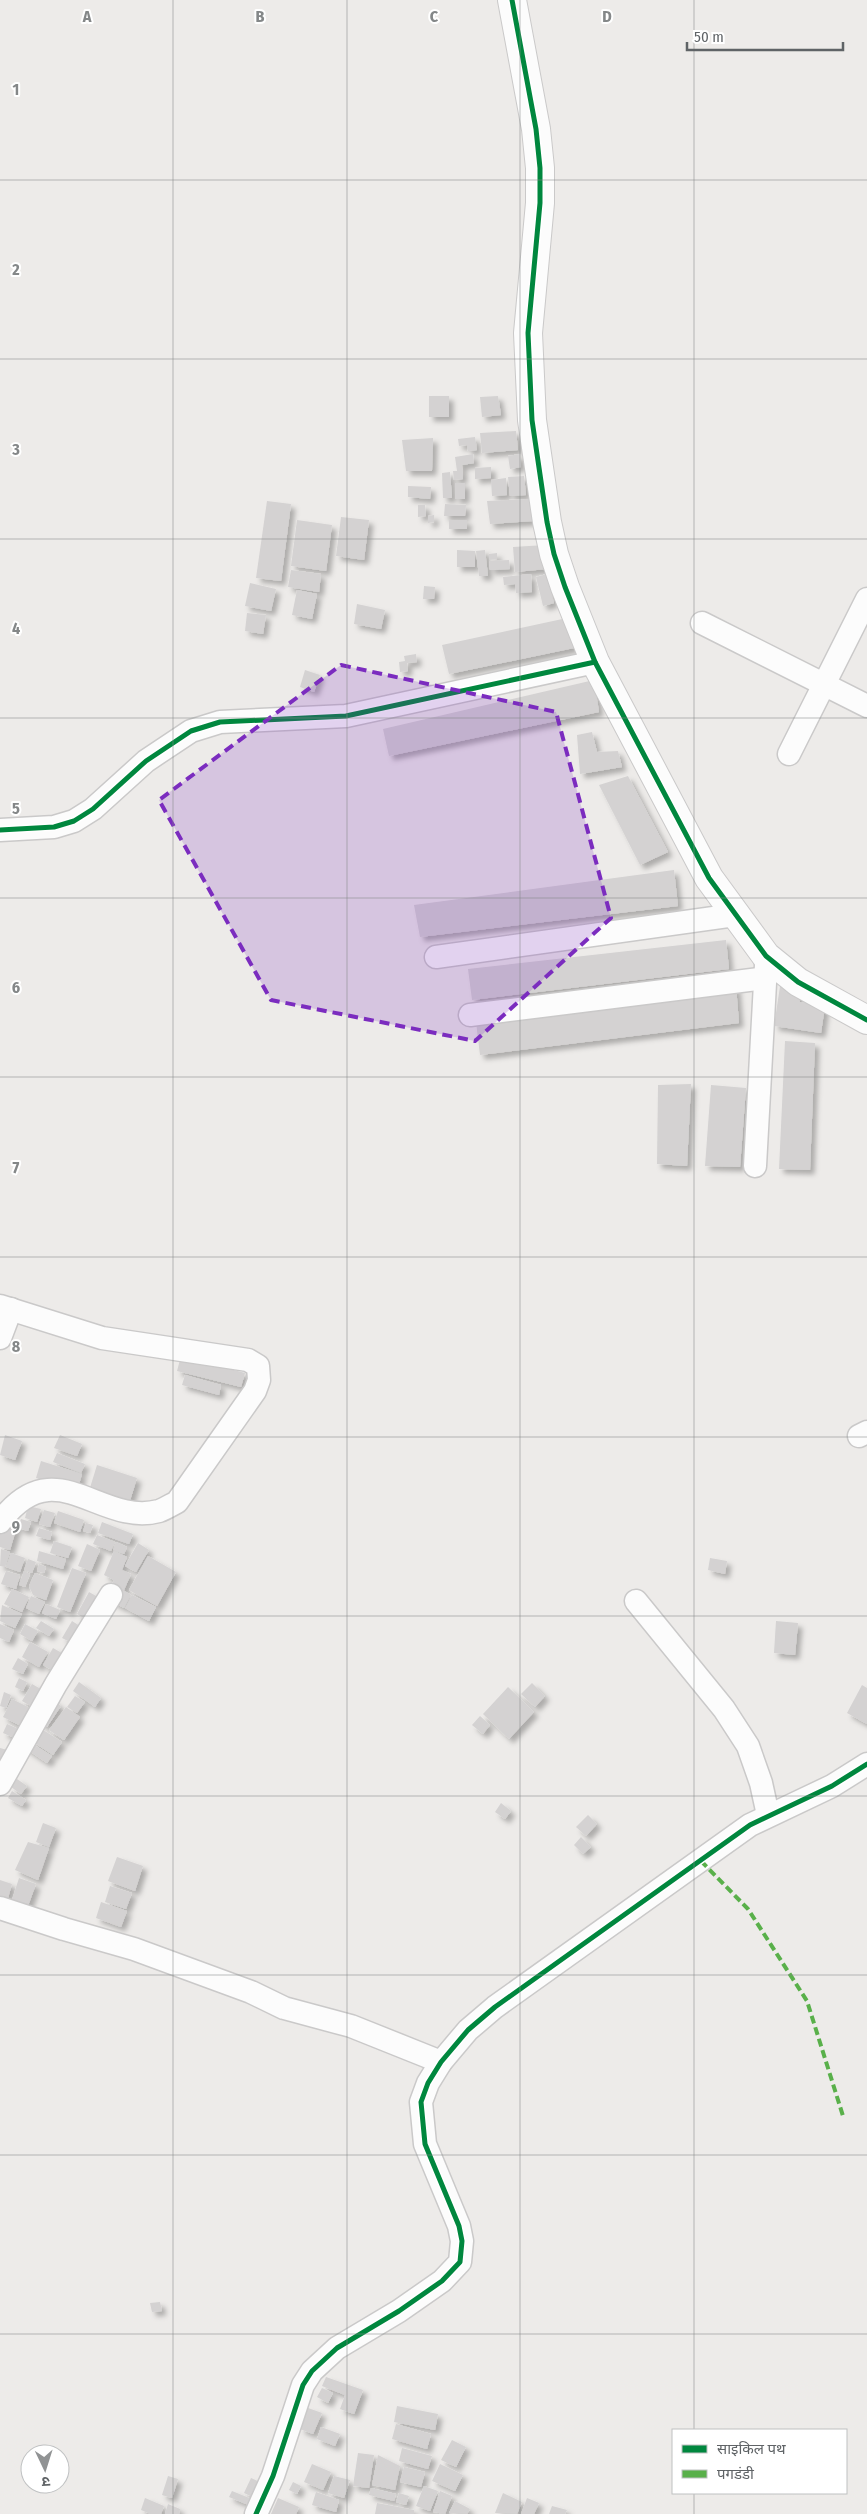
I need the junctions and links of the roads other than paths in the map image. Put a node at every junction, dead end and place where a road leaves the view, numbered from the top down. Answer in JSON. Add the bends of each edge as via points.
{"nodes":[{"id":1,"x":512,"y":0,"type":"edge"},
{"id":2,"x":867,"y":599,"type":"edge"},
{"id":3,"x":702,"y":623,"type":"dead end"},
{"id":4,"x":596,"y":662,"type":"junction"},
{"id":5,"x":823,"y":684,"type":"junction"},
{"id":6,"x":867,"y":706,"type":"edge"},
{"id":7,"x":789,"y":754,"type":"dead end"},
{"id":8,"x":0,"y":830,"type":"edge"},
{"id":9,"x":735,"y":915,"type":"junction"},
{"id":10,"x":436,"y":957,"type":"dead end"},
{"id":11,"x":766,"y":967,"type":"junction"},
{"id":12,"x":470,"y":1015,"type":"dead end"},
{"id":13,"x":867,"y":1020,"type":"edge"},
{"id":14,"x":755,"y":1166,"type":"dead end"},
{"id":15,"x":6,"y":1308,"type":"edge"},
{"id":16,"x":0,"y":1338,"type":"edge"},
{"id":17,"x":2,"y":1516,"type":"edge"},
{"id":18,"x":111,"y":1595,"type":"dead end"},
{"id":19,"x":636,"y":1601,"type":"dead end"},
{"id":20,"x":867,"y":1764,"type":"edge"},
{"id":21,"x":0,"y":1784,"type":"edge"},
{"id":22,"x":768,"y":1815,"type":"junction"},
{"id":23,"x":0,"y":1908,"type":"edge"},
{"id":24,"x":441,"y":2062,"type":"junction"},
{"id":25,"x":256,"y":2514,"type":"edge"}],
"edges":[{"from":1,"to":4,"type":"street","via":[[540,168],[540,203],[528,333],[532,420],[554,554]]},
{"from":2,"to":5,"type":"street"},
{"from":3,"to":5,"type":"street"},
{"from":4,"to":8,"type":"street","via":[[346,716],[220,722],[190,731],[74,821],[54,827]]},
{"from":4,"to":9,"type":"street","via":[[709,878]]},
{"from":5,"to":6,"type":"street"},
{"from":5,"to":7,"type":"street"},
{"from":9,"to":10,"type":"street"},
{"from":9,"to":11,"type":"street"},
{"from":11,"to":12,"type":"street"},
{"from":11,"to":13,"type":"street"},
{"from":11,"to":14,"type":"street"},
{"from":15,"to":16,"type":"street"},
{"from":15,"to":17,"type":"street","via":[[102,1338],[248,1360],[258,1366],[260,1380],[176,1502],[160,1511],[119,1509],[53,1489],[38,1490]]},
{"from":18,"to":21,"type":"street"},
{"from":19,"to":22,"type":"street","via":[[724,1710],[748,1746]]},
{"from":20,"to":22,"type":"street","via":[[832,1786]]},
{"from":22,"to":24,"type":"street","via":[[494,2007],[468,2030]]},
{"from":23,"to":24,"type":"street","via":[[134,1949],[251,1992],[284,2008],[351,2026]]},
{"from":24,"to":25,"type":"street","via":[[421,2102],[421,2119],[425,2144],[459,2226],[462,2242],[460,2262],[442,2281],[400,2311],[337,2348],[312,2372],[303,2385],[273,2476]]}]}
